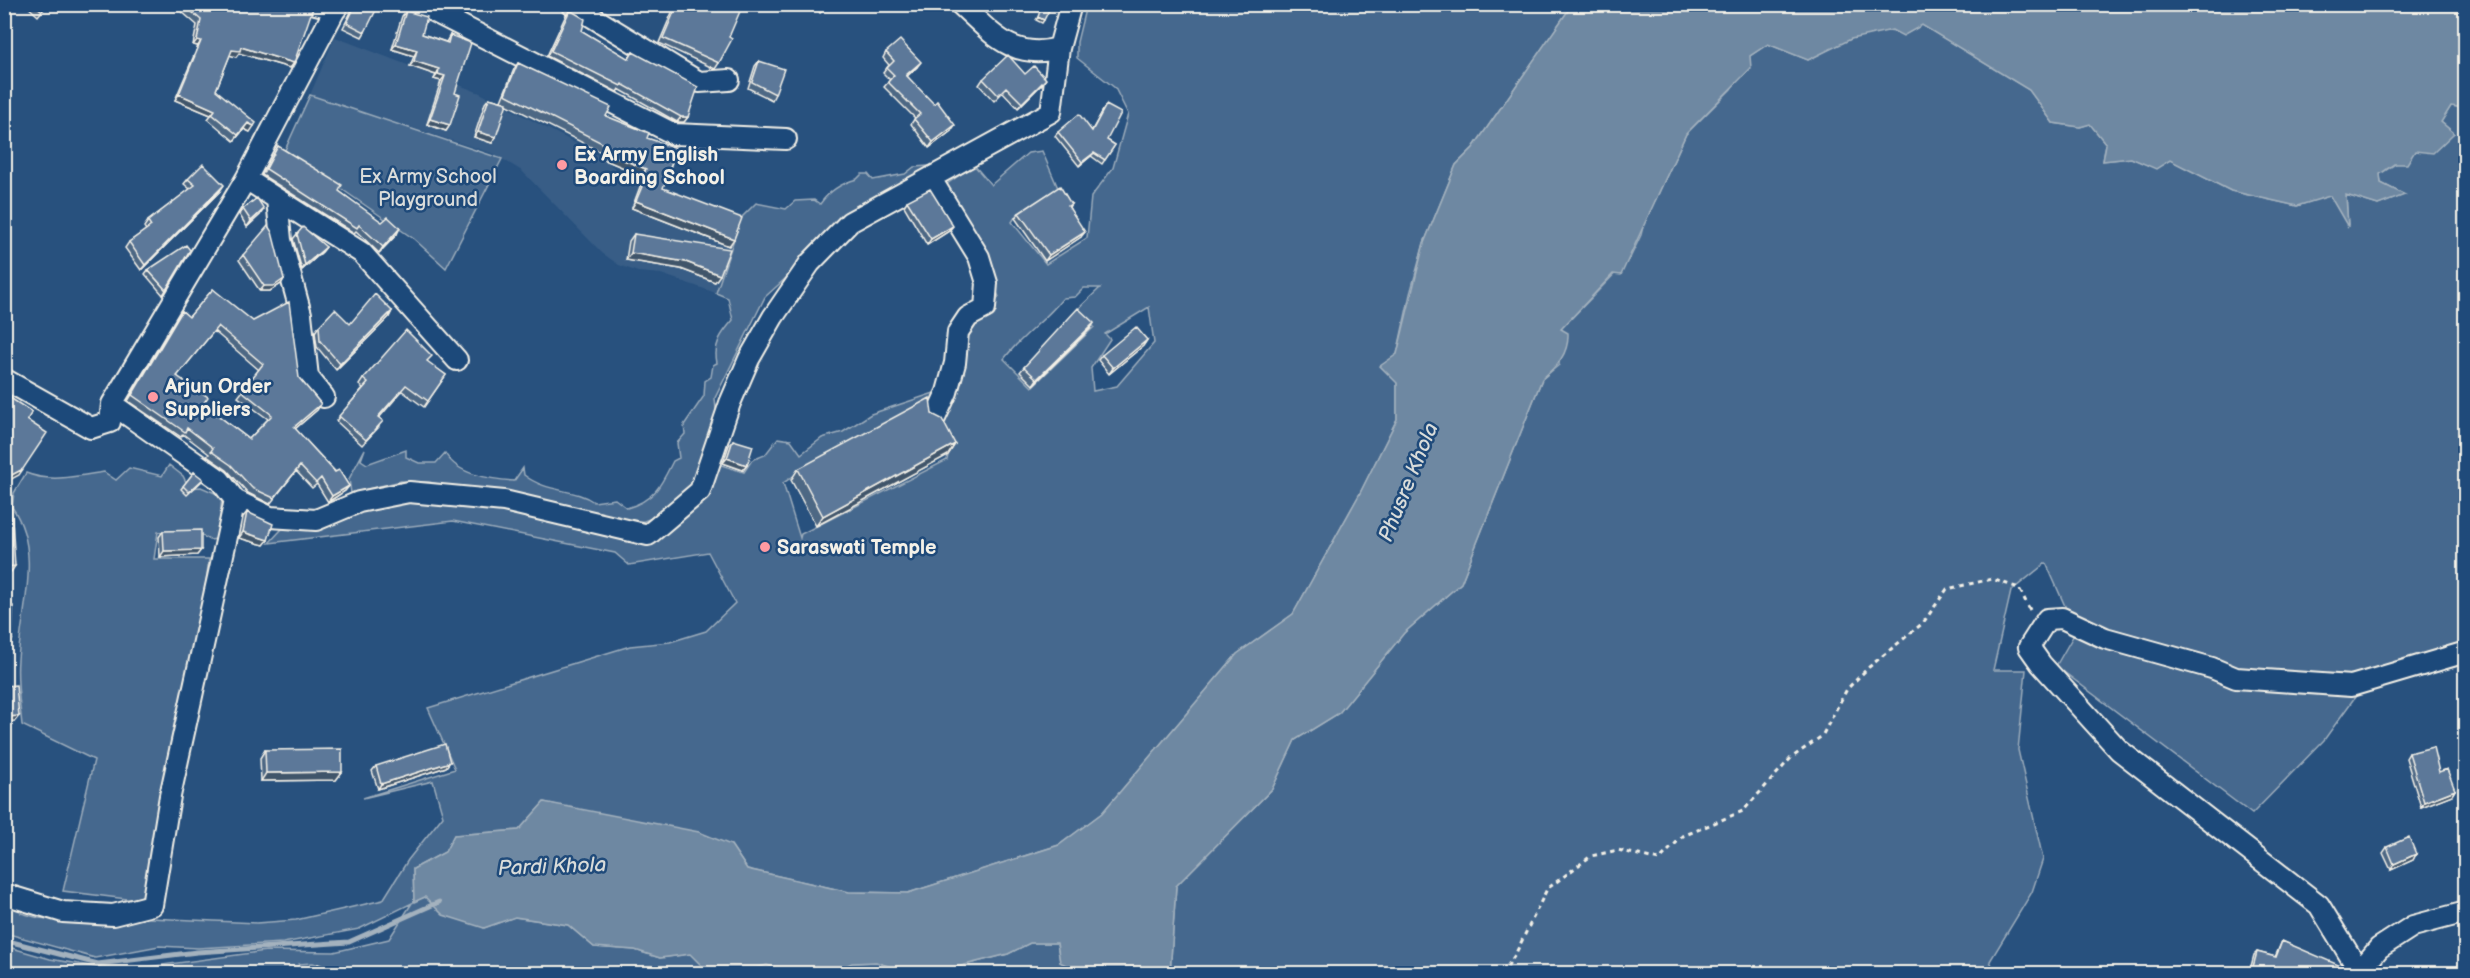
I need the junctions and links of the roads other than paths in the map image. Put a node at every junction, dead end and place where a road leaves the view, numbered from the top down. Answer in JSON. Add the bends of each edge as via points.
{"nodes":[{"id":1,"x":316,"y":4,"type":"edge"},
{"id":2,"x":419,"y":4,"type":"edge"},
{"id":3,"x":571,"y":4,"type":"edge"},
{"id":4,"x":960,"y":4,"type":"edge"},
{"id":5,"x":1071,"y":4,"type":"edge"},
{"id":6,"x":337,"y":7,"type":"edge"},
{"id":7,"x":1059,"y":48,"type":"junction"},
{"id":8,"x":729,"y":80,"type":"dead end"},
{"id":9,"x":786,"y":139,"type":"dead end"},
{"id":10,"x":246,"y":179,"type":"junction"},
{"id":11,"x":931,"y":179,"type":"junction"},
{"id":12,"x":277,"y":199,"type":"junction"},
{"id":13,"x":456,"y":360,"type":"dead end"},
{"id":14,"x":4,"y":379,"type":"edge"},
{"id":15,"x":324,"y":397,"type":"dead end"},
{"id":16,"x":112,"y":404,"type":"junction"},
{"id":17,"x":935,"y":418,"type":"edge"},
{"id":18,"x":235,"y":500,"type":"junction"},
{"id":19,"x":2466,"y":652,"type":"edge"},
{"id":20,"x":4,"y":894,"type":"edge"},
{"id":21,"x":2466,"y":912,"type":"edge"},
{"id":22,"x":2360,"y":973,"type":"edge"}],
"edges":[{"from":1,"to":6,"type":"street"},
{"from":2,"to":9,"type":"street","via":[[674,134]]},
{"from":3,"to":8,"type":"street","via":[[699,82]]},
{"from":4,"to":7,"type":"street","via":[[1006,46],[1039,54]]},
{"from":5,"to":7,"type":"street"},
{"from":6,"to":10,"type":"street"},
{"from":7,"to":11,"type":"street","via":[[1051,112]]},
{"from":10,"to":12,"type":"street"},
{"from":10,"to":16,"type":"street"},
{"from":11,"to":17,"type":"street","via":[[979,257],[987,283],[985,308],[968,317],[958,332],[955,363]]},
{"from":11,"to":18,"type":"street","via":[[850,222],[810,263],[749,359],[700,491],[648,535],[504,501],[408,492],[359,502],[316,520],[270,516]]},
{"from":12,"to":13,"type":"street","via":[[362,253]]},
{"from":12,"to":15,"type":"street","via":[[280,240],[301,314],[308,376]]},
{"from":14,"to":16,"type":"street","via":[[91,428],[110,422]]},
{"from":16,"to":18,"type":"street","via":[[220,480]]},
{"from":18,"to":20,"type":"street","via":[[171,796],[152,905],[113,915],[63,912]]},
{"from":19,"to":22,"type":"street","via":[[2380,680],[2342,686],[2236,678],[2105,638],[2062,618],[2047,619],[2029,646],[2084,715],[2119,750],[2319,905]]},
{"from":21,"to":22,"type":"street","via":[[2413,926],[2379,948]]}]}
